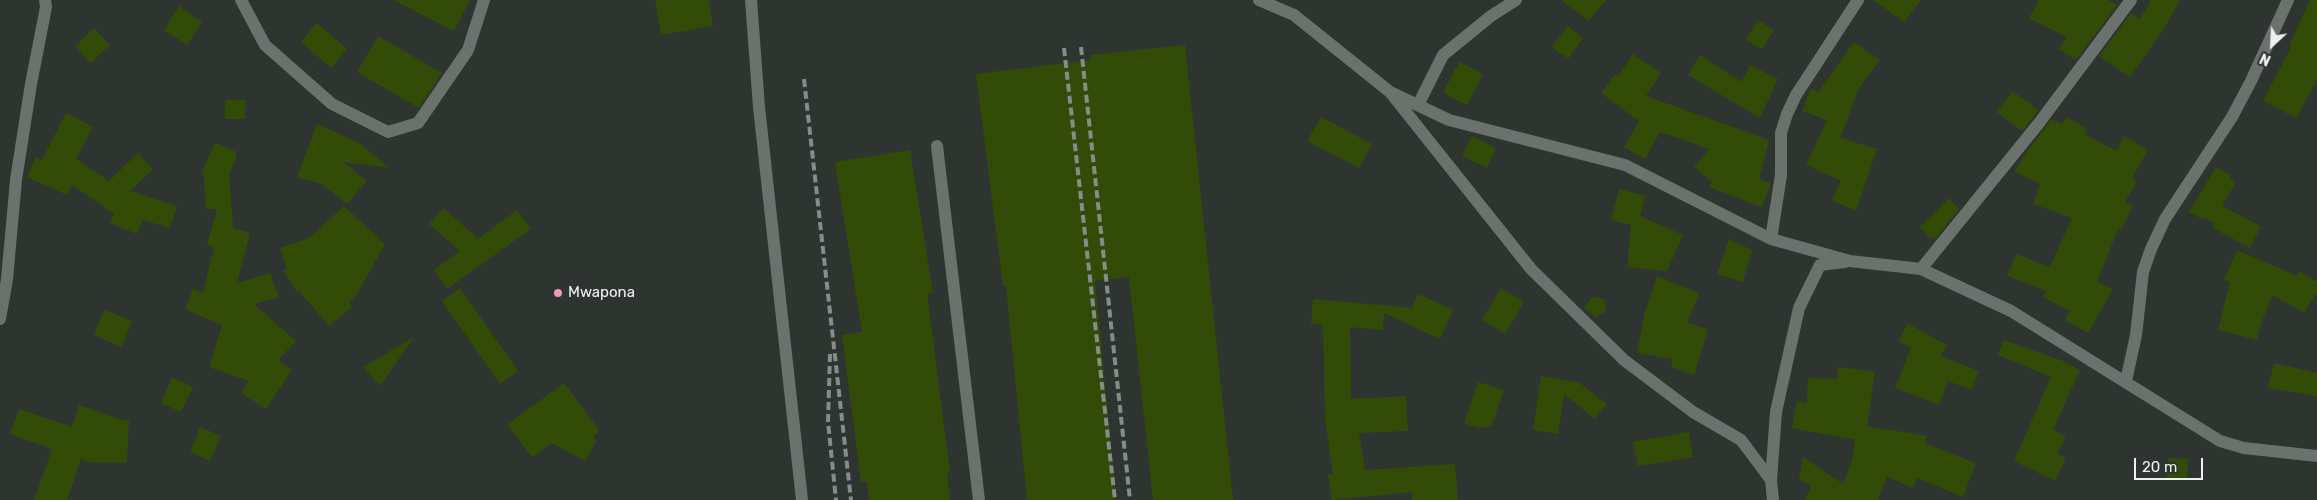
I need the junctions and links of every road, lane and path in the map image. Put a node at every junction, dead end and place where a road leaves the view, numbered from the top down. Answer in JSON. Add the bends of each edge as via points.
{"nodes":[{"id":1,"x":45,"y":0,"type":"edge"},
{"id":2,"x":241,"y":0,"type":"edge"},
{"id":3,"x":484,"y":0,"type":"edge"},
{"id":4,"x":751,"y":0,"type":"edge"},
{"id":5,"x":1259,"y":0,"type":"edge"},
{"id":6,"x":1516,"y":0,"type":"edge"},
{"id":7,"x":1858,"y":0,"type":"edge"},
{"id":8,"x":2131,"y":0,"type":"edge"},
{"id":9,"x":2288,"y":0,"type":"edge"},
{"id":10,"x":1390,"y":92,"type":"junction"},
{"id":11,"x":1418,"y":105,"type":"junction"},
{"id":12,"x":937,"y":146,"type":"dead end"},
{"id":13,"x":1771,"y":239,"type":"junction"},
{"id":14,"x":1850,"y":261,"type":"junction"},
{"id":15,"x":1921,"y":270,"type":"junction"},
{"id":16,"x":0,"y":319,"type":"edge"},
{"id":17,"x":2126,"y":381,"type":"junction"},
{"id":18,"x":2317,"y":456,"type":"edge"},
{"id":19,"x":1770,"y":480,"type":"junction"},
{"id":20,"x":802,"y":500,"type":"edge"},
{"id":21,"x":979,"y":500,"type":"edge"},
{"id":22,"x":1773,"y":500,"type":"edge"}],
"edges":[{"from":1,"to":16,"type":"street","via":[[16,180]]},
{"from":2,"to":3,"type":"street","via":[[265,45],[332,104],[388,132],[418,124],[468,50]]},
{"from":4,"to":20,"type":"street","via":[[759,107]]},
{"from":5,"to":10,"type":"street","via":[[1294,15]]},
{"from":6,"to":11,"type":"street","via":[[1443,55]]},
{"from":7,"to":13,"type":"street","via":[[1787,114],[1781,133],[1781,176]]},
{"from":8,"to":15,"type":"street","via":[[2021,146]]},
{"from":9,"to":17,"type":"street","via":[[2236,110],[2164,219],[2151,249],[2143,272],[2136,335]]},
{"from":10,"to":11,"type":"street"},
{"from":10,"to":19,"type":"street","via":[[1531,269],[1624,360],[1694,412],[1741,440]]},
{"from":11,"to":13,"type":"street","via":[[1449,120],[1625,165]]},
{"from":12,"to":21,"type":"street"},
{"from":13,"to":14,"type":"street"},
{"from":14,"to":15,"type":"street"},
{"from":14,"to":19,"type":"street","via":[[1820,265],[1799,308],[1776,412]]},
{"from":15,"to":17,"type":"street","via":[[2011,311]]},
{"from":17,"to":18,"type":"street","via":[[2220,441],[2244,448]]},
{"from":19,"to":22,"type":"street"}]}
